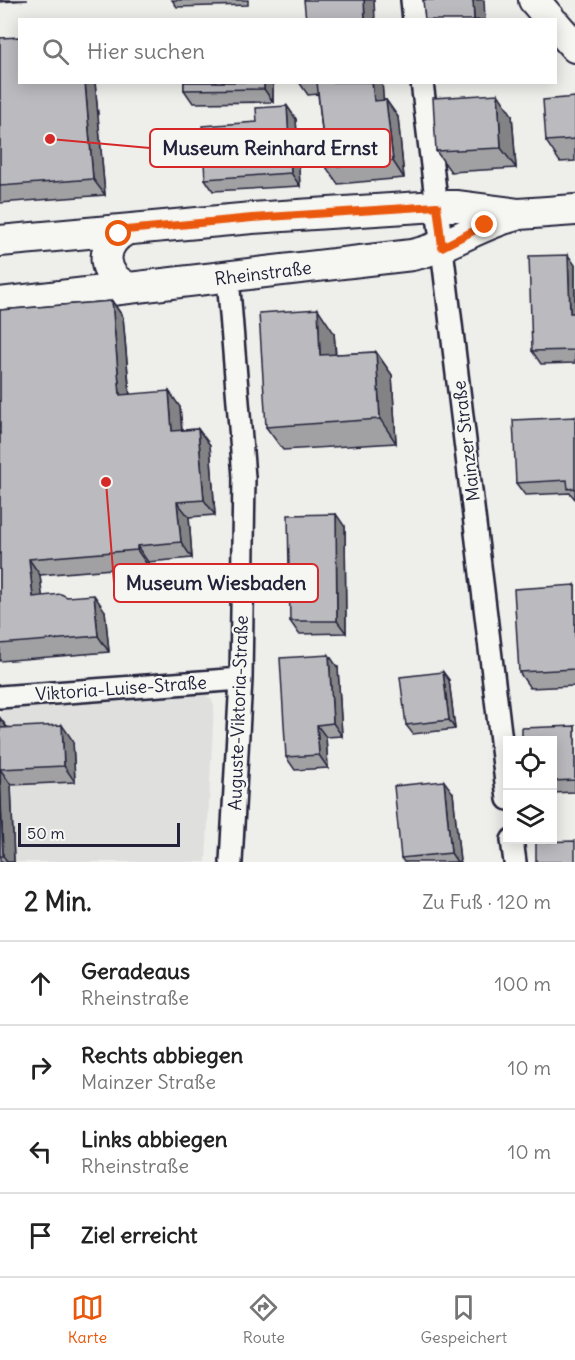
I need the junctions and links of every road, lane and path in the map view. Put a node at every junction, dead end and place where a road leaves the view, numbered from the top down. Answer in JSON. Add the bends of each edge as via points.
{"nodes":[{"id":1,"x":412,"y":0,"type":"edge"},
{"id":2,"x":534,"y":0,"type":"edge"},
{"id":3,"x":414,"y":18,"type":"edge"},
{"id":4,"x":549,"y":18,"type":"edge"},
{"id":5,"x":557,"y":27,"type":"edge"},
{"id":6,"x":575,"y":47,"type":"edge"},
{"id":7,"x":422,"y":84,"type":"edge"},
{"id":8,"x":437,"y":206,"type":"junction"},
{"id":9,"x":575,"y":210,"type":"edge"},
{"id":10,"x":519,"y":214,"type":"junction"},
{"id":11,"x":126,"y":230,"type":"junction"},
{"id":12,"x":0,"y":241,"type":"edge"},
{"id":13,"x":442,"y":247,"type":"junction"},
{"id":14,"x":228,"y":277,"type":"junction"},
{"id":15,"x":130,"y":288,"type":"junction"},
{"id":16,"x":0,"y":303,"type":"edge"},
{"id":17,"x":241,"y":679,"type":"junction"},
{"id":18,"x":0,"y":697,"type":"edge"},
{"id":19,"x":506,"y":790,"type":"edge"},
{"id":20,"x":513,"y":844,"type":"edge"},
{"id":21,"x":231,"y":862,"type":"edge"},
{"id":22,"x":515,"y":862,"type":"edge"}],
"edges":[{"from":1,"to":3,"type":"street"},
{"from":2,"to":4,"type":"main road"},
{"from":5,"to":6,"type":"main road"},
{"from":7,"to":8,"type":"street","name":"Mainzer Straße"},
{"from":8,"to":10,"type":"main road","name":"Rheinstraße"},
{"from":8,"to":11,"type":"main road","name":"Rheinstraße"},
{"from":8,"to":13,"type":"street","name":"Mainzer Straße"},
{"from":9,"to":10,"type":"main road","name":"Rheinstraße"},
{"from":10,"to":13,"type":"main road","name":"Rheinstraße","via":[[485,225]]},
{"from":11,"to":12,"type":"main road","name":"Rheinstraße"},
{"from":11,"to":15,"type":"main road","via":[[113,239],[106,261],[111,275]]},
{"from":13,"to":14,"type":"main road","name":"Rheinstraße","via":[[412,255]]},
{"from":13,"to":19,"type":"street","name":"Mainzer Straße"},
{"from":14,"to":15,"type":"main road","name":"Rheinstraße"},
{"from":14,"to":17,"type":"street","name":"Auguste-Viktoria-Straße","via":[[244,477]]},
{"from":15,"to":16,"type":"main road","name":"Rheinstraße"},
{"from":17,"to":18,"type":"street","name":"Viktoria-Luise-Straße"},
{"from":17,"to":21,"type":"street","name":"Auguste-Viktoria-Straße"},
{"from":20,"to":22,"type":"street"}]}
